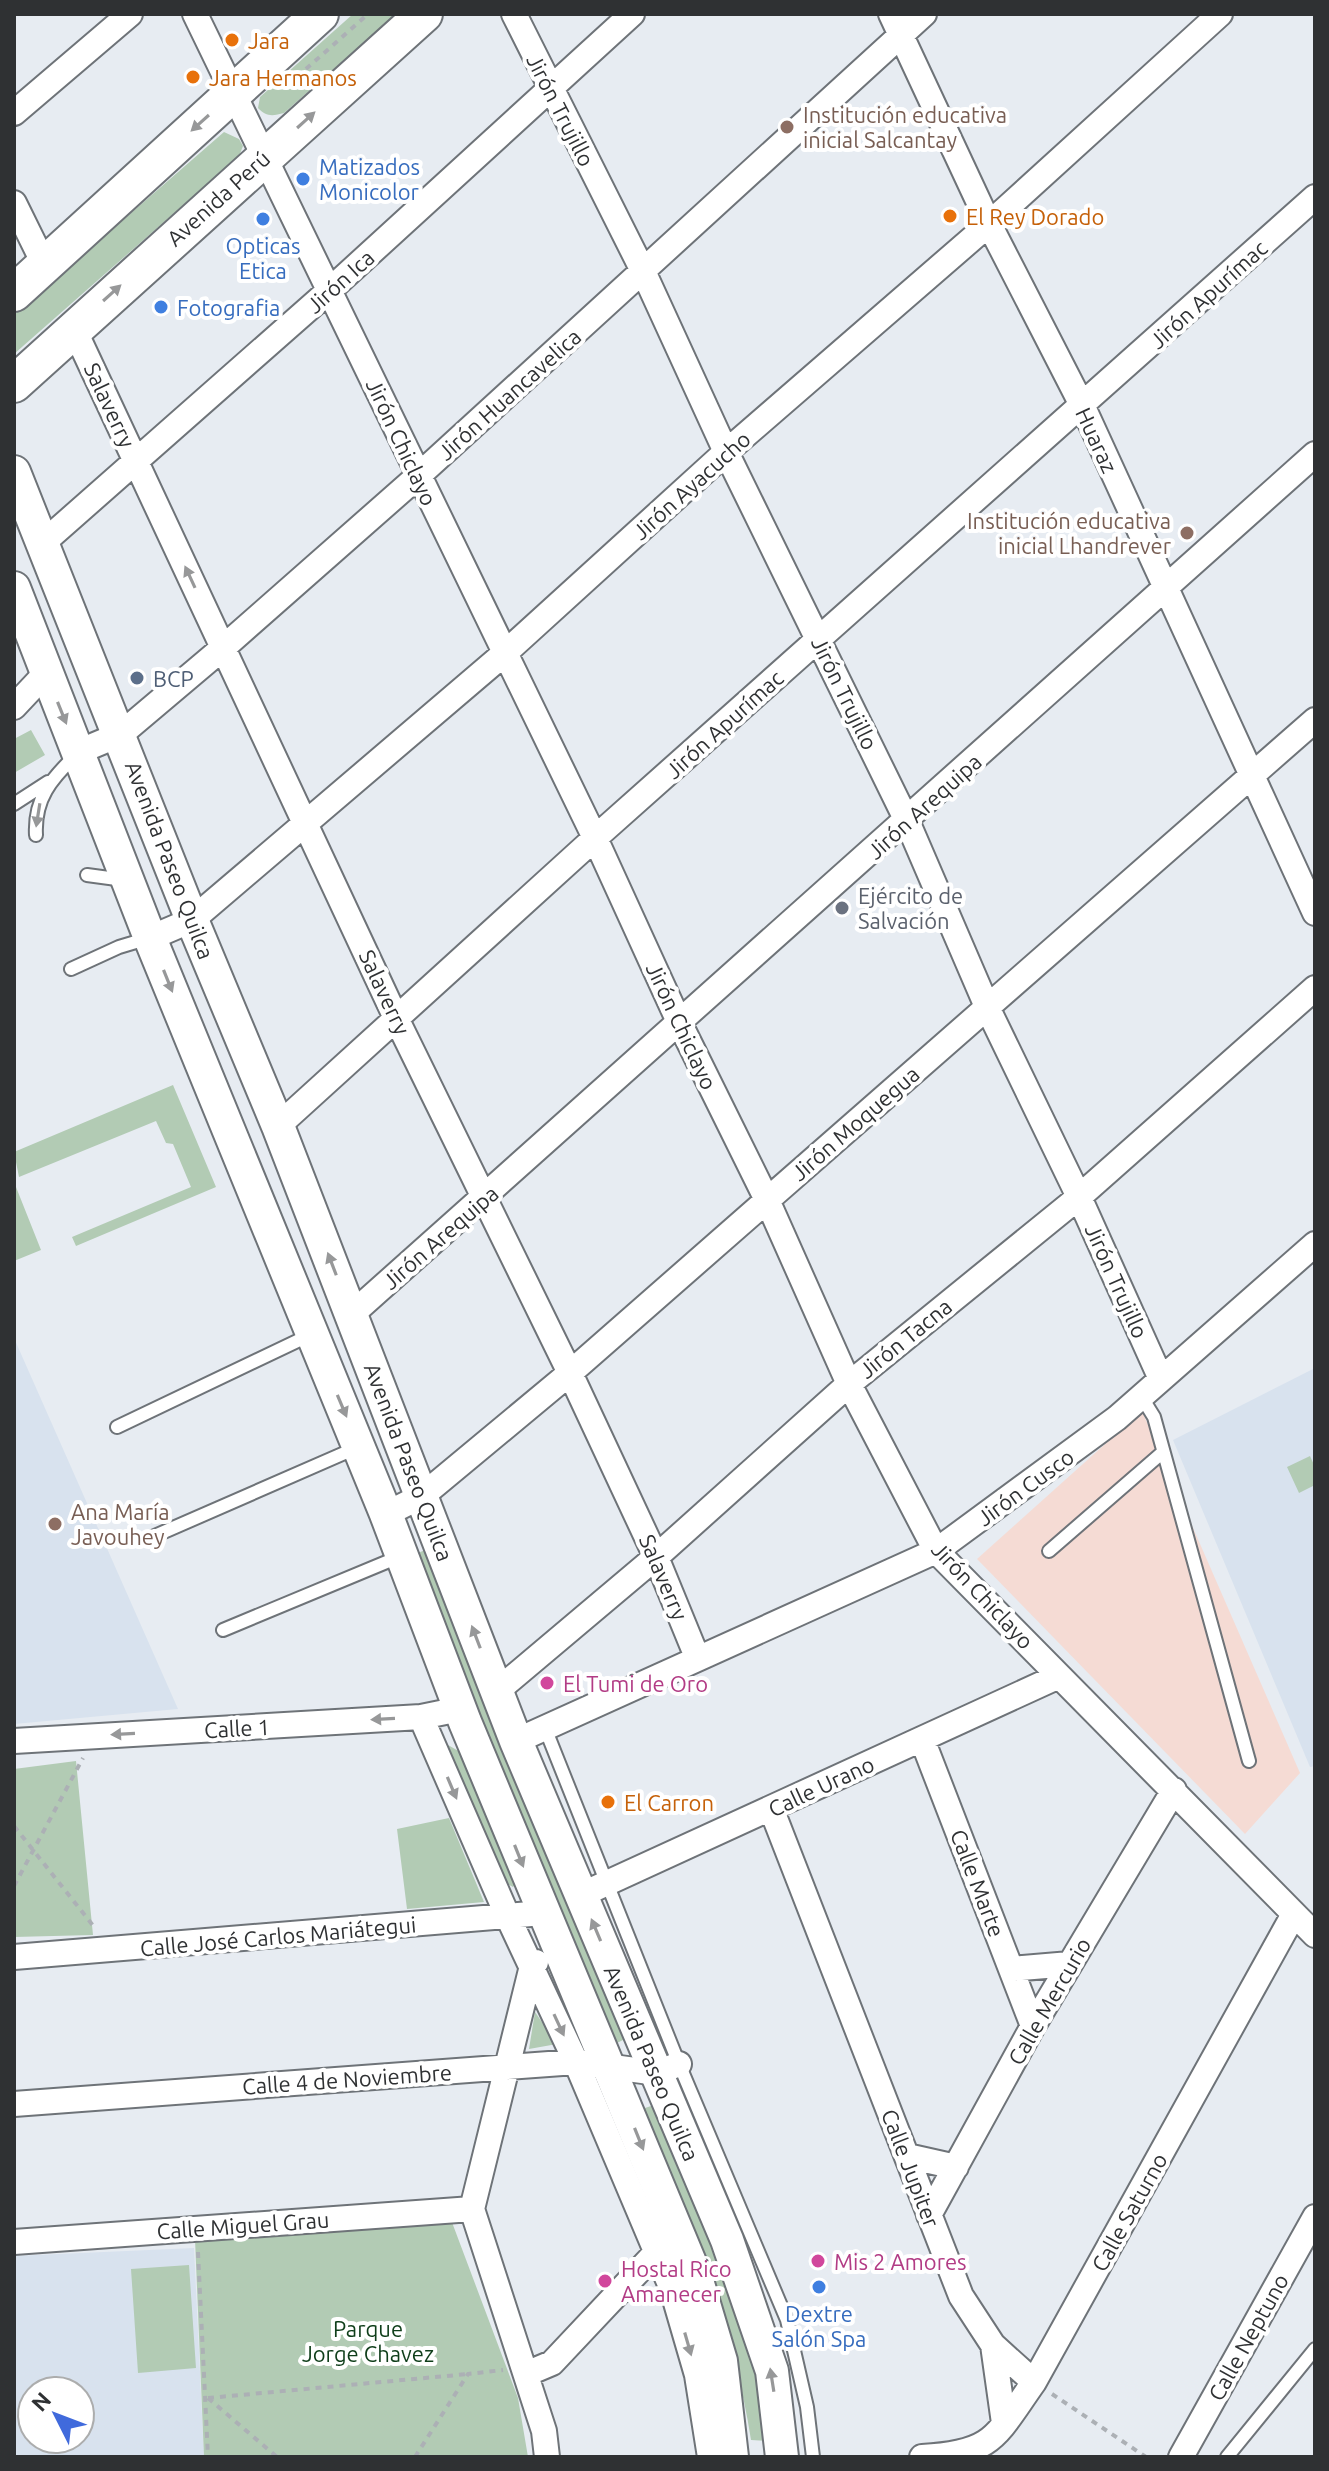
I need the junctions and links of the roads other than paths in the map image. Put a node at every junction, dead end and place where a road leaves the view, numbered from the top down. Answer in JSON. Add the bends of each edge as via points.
{"nodes":[{"id":1,"x":130,"y":14,"type":"edge"},
{"id":2,"x":195,"y":14,"type":"edge"},
{"id":3,"x":320,"y":14,"type":"edge"},
{"id":4,"x":424,"y":14,"type":"edge"},
{"id":5,"x":514,"y":14,"type":"edge"},
{"id":6,"x":632,"y":14,"type":"edge"},
{"id":7,"x":924,"y":14,"type":"edge"},
{"id":8,"x":1220,"y":14,"type":"edge"},
{"id":9,"x":896,"y":24,"type":"edge"},
{"id":10,"x":550,"y":89,"type":"junction"},
{"id":11,"x":233,"y":94,"type":"junction"},
{"id":12,"x":14,"y":113,"type":"edge"},
{"id":13,"x":265,"y":157,"type":"junction"},
{"id":14,"x":1315,"y":197,"type":"edge"},
{"id":15,"x":14,"y":203,"type":"edge"},
{"id":16,"x":989,"y":224,"type":"junction"},
{"id":17,"x":45,"y":266,"type":"junction"},
{"id":18,"x":643,"y":271,"type":"junction"},
{"id":19,"x":331,"y":289,"type":"junction"},
{"id":20,"x":14,"y":293,"type":"edge"},
{"id":21,"x":73,"y":327,"type":"junction"},
{"id":22,"x":14,"y":384,"type":"edge"},
{"id":23,"x":1083,"y":407,"type":"junction"},
{"id":24,"x":726,"y":452,"type":"junction"},
{"id":25,"x":1315,"y":454,"type":"edge"},
{"id":26,"x":135,"y":460,"type":"junction"},
{"id":27,"x":14,"y":472,"type":"edge"},
{"id":28,"x":417,"y":477,"type":"junction"},
{"id":29,"x":44,"y":542,"type":"junction"},
{"id":30,"x":14,"y":588,"type":"edge"},
{"id":31,"x":1167,"y":589,"type":"junction"},
{"id":32,"x":819,"y":640,"type":"junction"},
{"id":33,"x":224,"y":647,"type":"junction"},
{"id":34,"x":505,"y":653,"type":"junction"},
{"id":35,"x":46,"y":673,"type":"junction"},
{"id":36,"x":14,"y":707,"type":"edge"},
{"id":37,"x":1315,"y":720,"type":"edge"},
{"id":38,"x":121,"y":734,"type":"junction"},
{"id":39,"x":78,"y":752,"type":"junction"},
{"id":40,"x":1252,"y":775,"type":"junction"},
{"id":41,"x":48,"y":782,"type":"junction"},
{"id":42,"x":14,"y":804,"type":"edge"},
{"id":43,"x":907,"y":821,"type":"junction"},
{"id":44,"x":307,"y":822,"type":"junction"},
{"id":45,"x":36,"y":835,"type":"dead end"},
{"id":46,"x":595,"y":838,"type":"junction"},
{"id":47,"x":87,"y":875,"type":"dead end"},
{"id":48,"x":128,"y":880,"type":"junction"},
{"id":49,"x":1315,"y":913,"type":"edge"},
{"id":50,"x":192,"y":920,"type":"junction"},
{"id":51,"x":150,"y":938,"type":"junction"},
{"id":52,"x":71,"y":969,"type":"dead end"},
{"id":53,"x":1315,"y":988,"type":"edge"},
{"id":54,"x":988,"y":1009,"type":"junction"},
{"id":55,"x":396,"y":1018,"type":"junction"},
{"id":56,"x":680,"y":1024,"type":"junction"},
{"id":57,"x":278,"y":1126,"type":"junction"},
{"id":58,"x":484,"y":1197,"type":"junction"},
{"id":59,"x":1079,"y":1197,"type":"junction"},
{"id":60,"x":767,"y":1200,"type":"junction"},
{"id":61,"x":1315,"y":1244,"type":"edge"},
{"id":62,"x":351,"y":1315,"type":"junction"},
{"id":63,"x":312,"y":1334,"type":"junction"},
{"id":64,"x":570,"y":1373,"type":"junction"},
{"id":65,"x":1161,"y":1379,"type":"junction"},
{"id":66,"x":849,"y":1384,"type":"junction"},
{"id":67,"x":1141,"y":1396,"type":"junction"},
{"id":68,"x":117,"y":1427,"type":"dead end"},
{"id":69,"x":359,"y":1446,"type":"junction"},
{"id":70,"x":1163,"y":1452,"type":"junction"},
{"id":71,"x":422,"y":1496,"type":"junction"},
{"id":72,"x":386,"y":1514,"type":"junction"},
{"id":73,"x":150,"y":1538,"type":"dead end"},
{"id":74,"x":936,"y":1551,"type":"junction"},
{"id":75,"x":1049,"y":1551,"type":"dead end"},
{"id":76,"x":401,"y":1556,"type":"junction"},
{"id":77,"x":656,"y":1557,"type":"junction"},
{"id":78,"x":223,"y":1630,"type":"dead end"},
{"id":79,"x":697,"y":1657,"type":"junction"},
{"id":80,"x":1059,"y":1676,"type":"junction"},
{"id":81,"x":497,"y":1691,"type":"junction"},
{"id":82,"x":460,"y":1709,"type":"junction"},
{"id":83,"x":421,"y":1717,"type":"junction"},
{"id":84,"x":545,"y":1728,"type":"junction"},
{"id":85,"x":922,"y":1739,"type":"junction"},
{"id":86,"x":14,"y":1741,"type":"edge"},
{"id":87,"x":516,"y":1741,"type":"junction"},
{"id":88,"x":1249,"y":1761,"type":"dead end"},
{"id":89,"x":1174,"y":1790,"type":"junction"},
{"id":90,"x":771,"y":1808,"type":"junction"},
{"id":91,"x":594,"y":1889,"type":"junction"},
{"id":92,"x":543,"y":1913,"type":"junction"},
{"id":93,"x":1294,"y":1914,"type":"junction"},
{"id":94,"x":508,"y":1917,"type":"junction"},
{"id":95,"x":1315,"y":1935,"type":"edge"},
{"id":96,"x":555,"y":1944,"type":"junction"},
{"id":97,"x":14,"y":1957,"type":"edge"},
{"id":98,"x":1070,"y":1964,"type":"junction"},
{"id":99,"x":532,"y":1966,"type":"junction"},
{"id":100,"x":1011,"y":1969,"type":"junction"},
{"id":101,"x":1033,"y":2026,"type":"junction"},
{"id":102,"x":576,"y":2062,"type":"junction"},
{"id":103,"x":504,"y":2067,"type":"junction"},
{"id":104,"x":610,"y":2067,"type":"junction"},
{"id":105,"x":668,"y":2069,"type":"junction"},
{"id":106,"x":14,"y":2104,"type":"edge"},
{"id":107,"x":907,"y":2156,"type":"junction"},
{"id":108,"x":956,"y":2167,"type":"junction"},
{"id":109,"x":472,"y":2209,"type":"junction"},
{"id":110,"x":929,"y":2215,"type":"junction"},
{"id":111,"x":1315,"y":2217,"type":"edge"},
{"id":112,"x":14,"y":2242,"type":"edge"},
{"id":113,"x":666,"y":2242,"type":"junction"},
{"id":114,"x":993,"y":2345,"type":"junction"},
{"id":115,"x":1315,"y":2349,"type":"edge"},
{"id":116,"x":526,"y":2374,"type":"junction"},
{"id":117,"x":1034,"y":2382,"type":"junction"},
{"id":118,"x":1004,"y":2423,"type":"junction"},
{"id":119,"x":547,"y":2457,"type":"edge"},
{"id":120,"x":710,"y":2457,"type":"edge"},
{"id":121,"x":732,"y":2457,"type":"edge"},
{"id":122,"x":782,"y":2457,"type":"edge"},
{"id":123,"x":813,"y":2457,"type":"edge"},
{"id":124,"x":922,"y":2457,"type":"edge"},
{"id":125,"x":1181,"y":2457,"type":"edge"},
{"id":126,"x":1227,"y":2457,"type":"edge"}],
"edges":[{"from":1,"to":12,"type":"street"},
{"from":2,"to":11,"type":"street","name":"Jirón Chiclayo"},
{"from":3,"to":11,"type":"main road"},
{"from":13,"to":4,"type":"main road","name":"Avenida Perú","one_way":true},
{"from":5,"to":10,"type":"street","name":"Jirón Trujillo"},
{"from":6,"to":10,"type":"street","name":"Jirón Ica"},
{"from":7,"to":9,"type":"street","name":"Jirón Huancavelica"},
{"from":8,"to":16,"type":"street","name":"Jirón Ayacucho"},
{"from":9,"to":16,"type":"street","name":"Huaraz"},
{"from":9,"to":18,"type":"street","name":"Jirón Huancavelica"},
{"from":10,"to":18,"type":"street","name":"Jirón Trujillo"},
{"from":10,"to":19,"type":"street","name":"Jirón Ica"},
{"from":11,"to":13,"type":"street","name":"Jirón Chiclayo"},
{"from":11,"to":17,"type":"main road","one_way":true},
{"from":13,"to":19,"type":"street","name":"Jirón Chiclayo"},
{"from":21,"to":13,"type":"main road","name":"Avenida Perú","one_way":true},
{"from":14,"to":23,"type":"street","name":"Jirón Apurímac"},
{"from":15,"to":17,"type":"street"},
{"from":16,"to":23,"type":"street","name":"Huaraz"},
{"from":16,"to":24,"type":"street","name":"Jirón Ayacucho"},
{"from":17,"to":20,"type":"main road"},
{"from":18,"to":24,"type":"street","name":"Jirón Trujillo"},
{"from":18,"to":28,"type":"street","name":"Jirón Huancavelica"},
{"from":19,"to":26,"type":"street","name":"Jirón Ica"},
{"from":19,"to":28,"type":"street","name":"Jirón Chiclayo"},
{"from":21,"to":22,"type":"main road","name":"Avenida Perú"},
{"from":21,"to":26,"type":"street","name":"Salaverry"},
{"from":23,"to":31,"type":"street","name":"Huaraz"},
{"from":23,"to":32,"type":"street","name":"Jirón Apurímac"},
{"from":24,"to":32,"type":"street","name":"Jirón Trujillo"},
{"from":24,"to":34,"type":"street","name":"Jirón Ayacucho"},
{"from":25,"to":31,"type":"street","name":"Jirón Arequipa"},
{"from":26,"to":29,"type":"street","name":"Jirón Ica"},
{"from":33,"to":26,"type":"street","name":"Salaverry","one_way":true},
{"from":27,"to":29,"type":"main road","name":"Avenida Paseo Quilca"},
{"from":28,"to":33,"type":"street","name":"Jirón Huancavelica"},
{"from":28,"to":34,"type":"street","name":"Jirón Chiclayo"},
{"from":29,"to":38,"type":"main road","name":"Avenida Paseo Quilca"},
{"from":30,"to":35,"type":"main road","name":"Avenida Paseo Quilca"},
{"from":31,"to":40,"type":"street","name":"Huaraz"},
{"from":31,"to":43,"type":"street","name":"Jirón Arequipa"},
{"from":32,"to":43,"type":"street","name":"Jirón Trujillo"},
{"from":32,"to":46,"type":"street","name":"Jirón Apurímac"},
{"from":33,"to":38,"type":"street","name":"Jirón Huancavelica"},
{"from":33,"to":44,"type":"street","name":"Salaverry"},
{"from":34,"to":44,"type":"street","name":"Jirón Ayacucho"},
{"from":34,"to":46,"type":"street","name":"Jirón Chiclayo"},
{"from":35,"to":36,"type":"street"},
{"from":35,"to":39,"type":"main road","name":"Avenida Paseo Quilca","one_way":true},
{"from":37,"to":40,"type":"street","name":"Jirón Moquegua"},
{"from":38,"to":39,"type":"street","name":"Jirón Huancavelica"},
{"from":38,"to":50,"type":"main road","name":"Avenida Paseo Quilca"},
{"from":39,"to":41,"type":"lane"},
{"from":39,"to":48,"type":"main road","name":"Avenida Paseo Quilca"},
{"from":40,"to":49,"type":"street","name":"Huaraz"},
{"from":40,"to":54,"type":"street","name":"Jirón Moquegua"},
{"from":41,"to":42,"type":"lane"},
{"from":41,"to":45,"type":"lane","one_way":true,"via":[[35,814]]},
{"from":43,"to":54,"type":"street","name":"Jirón Trujillo"},
{"from":43,"to":56,"type":"street","name":"Jirón Arequipa"},
{"from":44,"to":50,"type":"street","name":"Jirón Ayacucho"},
{"from":44,"to":55,"type":"street","name":"Salaverry"},
{"from":46,"to":55,"type":"street","name":"Jirón Apurímac"},
{"from":46,"to":56,"type":"street","name":"Jirón Chiclayo"},
{"from":47,"to":48,"type":"lane"},
{"from":48,"to":51,"type":"main road","name":"Avenida Paseo Quilca"},
{"from":50,"to":51,"type":"street","name":"Jirón Ayacucho"},
{"from":50,"to":57,"type":"main road","name":"Avenida Paseo Quilca"},
{"from":51,"to":52,"type":"lane"},
{"from":51,"to":63,"type":"main road","name":"Avenida Paseo Quilca","one_way":true},
{"from":53,"to":59,"type":"street","name":"Jirón Tacna"},
{"from":54,"to":59,"type":"street","name":"Jirón Trujillo"},
{"from":54,"to":60,"type":"street","name":"Jirón Moquegua"},
{"from":55,"to":57,"type":"street","name":"Jirón Apurímac"},
{"from":55,"to":58,"type":"street","name":"Salaverry"},
{"from":56,"to":58,"type":"street","name":"Jirón Arequipa"},
{"from":56,"to":60,"type":"street","name":"Jirón Chiclayo"},
{"from":62,"to":57,"type":"main road","name":"Avenida Paseo Quilca","one_way":true},
{"from":58,"to":62,"type":"street","name":"Jirón Arequipa"},
{"from":58,"to":64,"type":"street","name":"Salaverry"},
{"from":59,"to":65,"type":"street","name":"Jirón Trujillo"},
{"from":59,"to":66,"type":"street","name":"Jirón Tacna"},
{"from":60,"to":64,"type":"street","name":"Jirón Moquegua"},
{"from":60,"to":66,"type":"street","name":"Jirón Chiclayo"},
{"from":61,"to":65,"type":"street","name":"Jirón Cusco"},
{"from":62,"to":71,"type":"main road","name":"Avenida Paseo Quilca"},
{"from":63,"to":68,"type":"lane"},
{"from":63,"to":69,"type":"main road","name":"Avenida Paseo Quilca","one_way":true},
{"from":64,"to":71,"type":"street","name":"Jirón Moquegua"},
{"from":64,"to":77,"type":"street","name":"Salaverry"},
{"from":65,"to":67,"type":"street","name":"Jirón Cusco"},
{"from":66,"to":74,"type":"street","name":"Jirón Chiclayo"},
{"from":66,"to":77,"type":"street","name":"Jirón Tacna"},
{"from":67,"to":70,"type":"lane","via":[[1154,1417]]},
{"from":67,"to":74,"type":"street","name":"Jirón Cusco"},
{"from":69,"to":72,"type":"main road","name":"Avenida Paseo Quilca"},
{"from":69,"to":73,"type":"lane"},
{"from":70,"to":75,"type":"lane"},
{"from":70,"to":88,"type":"lane"},
{"from":71,"to":72,"type":"street","name":"Jirón Moquegua"},
{"from":81,"to":71,"type":"main road","name":"Avenida Paseo Quilca","one_way":true},
{"from":72,"to":76,"type":"main road","name":"Avenida Paseo Quilca"},
{"from":74,"to":79,"type":"street","name":"Jirón Cusco"},
{"from":74,"to":80,"type":"street","name":"Jirón Chiclayo"},
{"from":76,"to":78,"type":"lane"},
{"from":76,"to":82,"type":"main road","name":"Avenida Paseo Quilca"},
{"from":77,"to":79,"type":"street","name":"Salaverry"},
{"from":77,"to":81,"type":"street","name":"Jirón Tacna"},
{"from":79,"to":84,"type":"street","name":"Jirón Cusco"},
{"from":80,"to":85,"type":"street","name":"Calle Urano"},
{"from":80,"to":89,"type":"street","name":"Jirón Chiclayo"},
{"from":81,"to":87,"type":"main road","name":"Avenida Paseo Quilca"},
{"from":82,"to":83,"type":"street","name":"Calle 1"},
{"from":82,"to":92,"type":"main road","name":"Avenida Paseo Quilca","one_way":true},
{"from":83,"to":86,"type":"street","name":"Calle 1","one_way":true},
{"from":83,"to":94,"type":"street","name":"Avenida Paseo Quilca","one_way":true},
{"from":84,"to":87,"type":"street","name":"Jirón Cusco"},
{"from":84,"to":91,"type":"lane"},
{"from":85,"to":90,"type":"street","name":"Calle Urano"},
{"from":85,"to":100,"type":"street","name":"Calle Marte"},
{"from":87,"to":91,"type":"main road","name":"Avenida Paseo Quilca"},
{"from":89,"to":93,"type":"street","name":"Jirón Chiclayo"},
{"from":89,"to":98,"type":"street","name":"Calle Mercurio"},
{"from":90,"to":91,"type":"street","name":"Calle Urano"},
{"from":90,"to":107,"type":"street","name":"Calle Jupiter"},
{"from":91,"to":105,"type":"main road","name":"Avenida Paseo Quilca"},
{"from":92,"to":94,"type":"street","name":"Calle José Carlos Mariátegui"},
{"from":92,"to":96,"type":"main road","name":"Avenida Paseo Quilca"},
{"from":93,"to":95,"type":"street","name":"Jirón Chiclayo"},
{"from":93,"to":117,"type":"street","name":"Calle Saturno"},
{"from":94,"to":97,"type":"street","name":"Calle José Carlos Mariátegui"},
{"from":94,"to":99,"type":"street","name":"Avenida Paseo Quilca"},
{"from":96,"to":99,"type":"street"},
{"from":96,"to":104,"type":"main road","name":"Avenida Paseo Quilca"},
{"from":98,"to":100,"type":"street"},
{"from":98,"to":101,"type":"street","name":"Calle Mercurio"},
{"from":99,"to":102,"type":"street","name":"Avenida Paseo Quilca","one_way":true},
{"from":99,"to":103,"type":"street"},
{"from":100,"to":101,"type":"street","name":"Calle Marte"},
{"from":101,"to":108,"type":"street","name":"Calle Mercurio"},
{"from":102,"to":103,"type":"street","name":"Calle 4 de Noviembre"},
{"from":102,"to":104,"type":"street","name":"Calle 4 de Noviembre"},
{"from":102,"to":113,"type":"street","name":"Avenida Paseo Quilca"},
{"from":103,"to":106,"type":"street","name":"Calle 4 de Noviembre"},
{"from":103,"to":109,"type":"street"},
{"from":104,"to":105,"type":"street","name":"Calle 4 de Noviembre"},
{"from":104,"to":113,"type":"main road","name":"Avenida Paseo Quilca","one_way":true},
{"from":122,"to":105,"type":"main road","name":"Avenida Paseo Quilca","one_way":true,"via":[[772,2371]]},
{"from":105,"to":123,"type":"lane","via":[[787,2320]]},
{"from":107,"to":108,"type":"street"},
{"from":107,"to":110,"type":"street","name":"Calle Jupiter"},
{"from":108,"to":110,"type":"street","name":"Calle Mercurio"},
{"from":109,"to":112,"type":"street","name":"Calle Miguel Grau"},
{"from":109,"to":116,"type":"street"},
{"from":110,"to":114,"type":"street","name":"Calle Jupiter","via":[[961,2296]]},
{"from":111,"to":125,"type":"street","name":"Calle Neptuno"},
{"from":113,"to":116,"type":"street","via":[[552,2363]]},
{"from":113,"to":120,"type":"street","name":"Avenida Paseo Quilca","one_way":true},
{"from":113,"to":121,"type":"main road","name":"Avenida Paseo Quilca","via":[[696,2277],[721,2361]]},
{"from":114,"to":117,"type":"street","name":"Calle Jupiter"},
{"from":114,"to":118,"type":"street"},
{"from":115,"to":126,"type":"lane"},
{"from":116,"to":119,"type":"street"},
{"from":117,"to":118,"type":"street","name":"Calle Saturno"},
{"from":118,"to":124,"type":"street","name":"Calle Saturno","via":[[992,2440],[960,2455]]}]}
